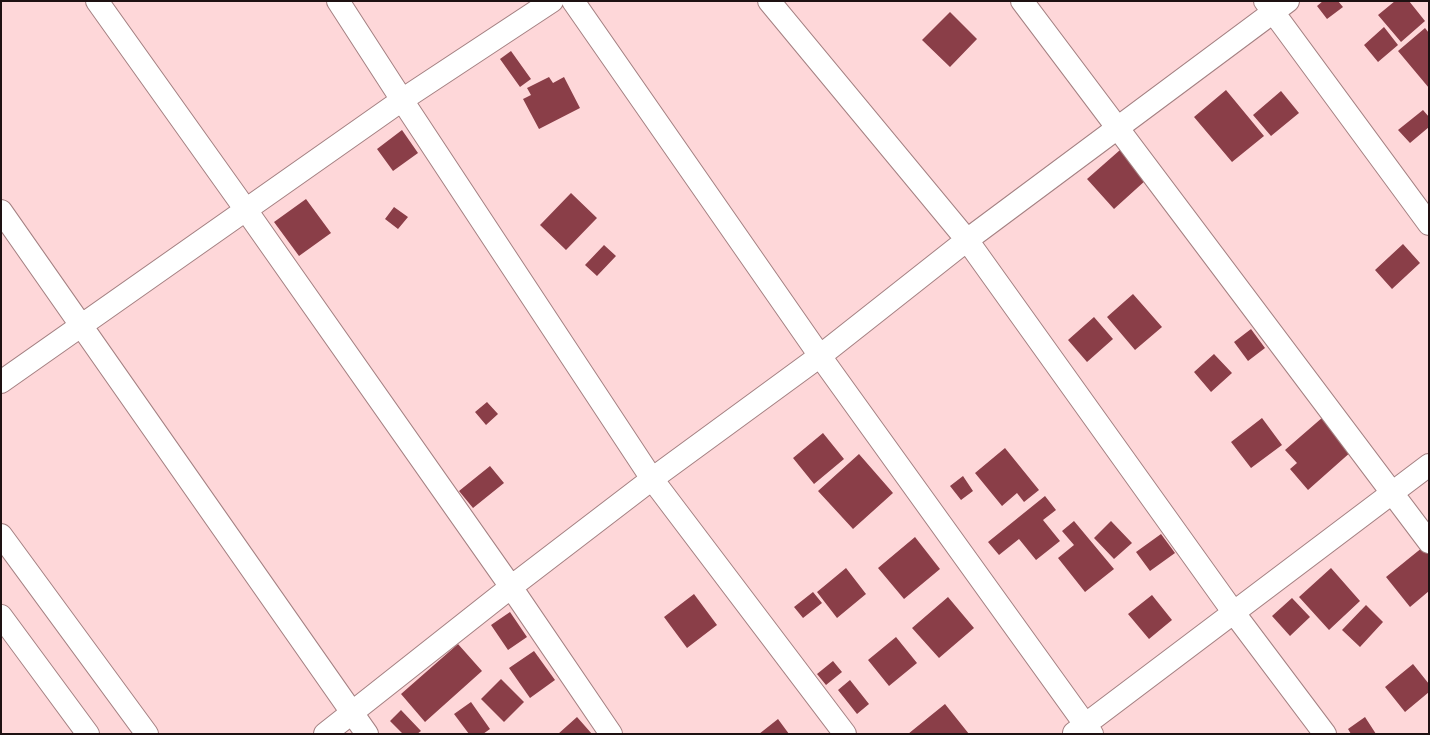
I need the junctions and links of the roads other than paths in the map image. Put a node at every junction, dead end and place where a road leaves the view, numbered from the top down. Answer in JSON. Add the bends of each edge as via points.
{"nodes":[{"id":1,"x":97,"y":1,"type":"edge"},
{"id":2,"x":338,"y":1,"type":"edge"},
{"id":3,"x":552,"y":1,"type":"edge"},
{"id":4,"x":573,"y":1,"type":"edge"},
{"id":5,"x":769,"y":1,"type":"edge"},
{"id":6,"x":1022,"y":1,"type":"edge"},
{"id":7,"x":1276,"y":5,"type":"edge"},
{"id":8,"x":402,"y":100,"type":"junction"},
{"id":9,"x":1118,"y":128,"type":"junction"},
{"id":10,"x":246,"y":210,"type":"junction"},
{"id":11,"x":1,"y":211,"type":"edge"},
{"id":12,"x":1429,"y":224,"type":"edge"},
{"id":13,"x":967,"y":240,"type":"junction"},
{"id":14,"x":81,"y":326,"type":"junction"},
{"id":15,"x":820,"y":356,"type":"junction"},
{"id":16,"x":1,"y":382,"type":"edge"},
{"id":17,"x":1429,"y":465,"type":"edge"},
{"id":18,"x":652,"y":479,"type":"junction"},
{"id":19,"x":1392,"y":493,"type":"junction"},
{"id":20,"x":1,"y":535,"type":"edge"},
{"id":21,"x":1429,"y":542,"type":"edge"},
{"id":22,"x":511,"y":587,"type":"junction"},
{"id":23,"x":1234,"y":613,"type":"junction"},
{"id":24,"x":1,"y":616,"type":"edge"},
{"id":25,"x":352,"y":713,"type":"junction"},
{"id":26,"x":1084,"y":731,"type":"edge"},
{"id":27,"x":88,"y":734,"type":"edge"},
{"id":28,"x":147,"y":734,"type":"edge"},
{"id":29,"x":325,"y":734,"type":"edge"},
{"id":30,"x":367,"y":734,"type":"edge"},
{"id":31,"x":611,"y":734,"type":"edge"},
{"id":32,"x":845,"y":734,"type":"edge"},
{"id":33,"x":1325,"y":734,"type":"edge"}],
"edges":[{"from":1,"to":10,"type":"main road"},
{"from":2,"to":8,"type":"main road"},
{"from":3,"to":8,"type":"main road"},
{"from":4,"to":15,"type":"main road"},
{"from":5,"to":13,"type":"main road"},
{"from":6,"to":9,"type":"main road"},
{"from":7,"to":9,"type":"main road"},
{"from":7,"to":12,"type":"main road"},
{"from":8,"to":10,"type":"main road"},
{"from":8,"to":18,"type":"main road"},
{"from":9,"to":13,"type":"main road"},
{"from":9,"to":19,"type":"main road"},
{"from":10,"to":14,"type":"main road"},
{"from":10,"to":22,"type":"main road"},
{"from":11,"to":14,"type":"main road"},
{"from":13,"to":15,"type":"main road"},
{"from":13,"to":23,"type":"main road"},
{"from":14,"to":16,"type":"main road"},
{"from":14,"to":25,"type":"main road"},
{"from":15,"to":18,"type":"main road"},
{"from":15,"to":26,"type":"main road"},
{"from":17,"to":19,"type":"main road"},
{"from":18,"to":22,"type":"main road"},
{"from":18,"to":32,"type":"main road"},
{"from":19,"to":21,"type":"main road"},
{"from":19,"to":23,"type":"main road"},
{"from":20,"to":28,"type":"main road"},
{"from":22,"to":25,"type":"main road"},
{"from":22,"to":31,"type":"main road"},
{"from":23,"to":26,"type":"main road"},
{"from":23,"to":33,"type":"main road"},
{"from":24,"to":27,"type":"main road"},
{"from":25,"to":29,"type":"main road"},
{"from":25,"to":30,"type":"main road"}]}
